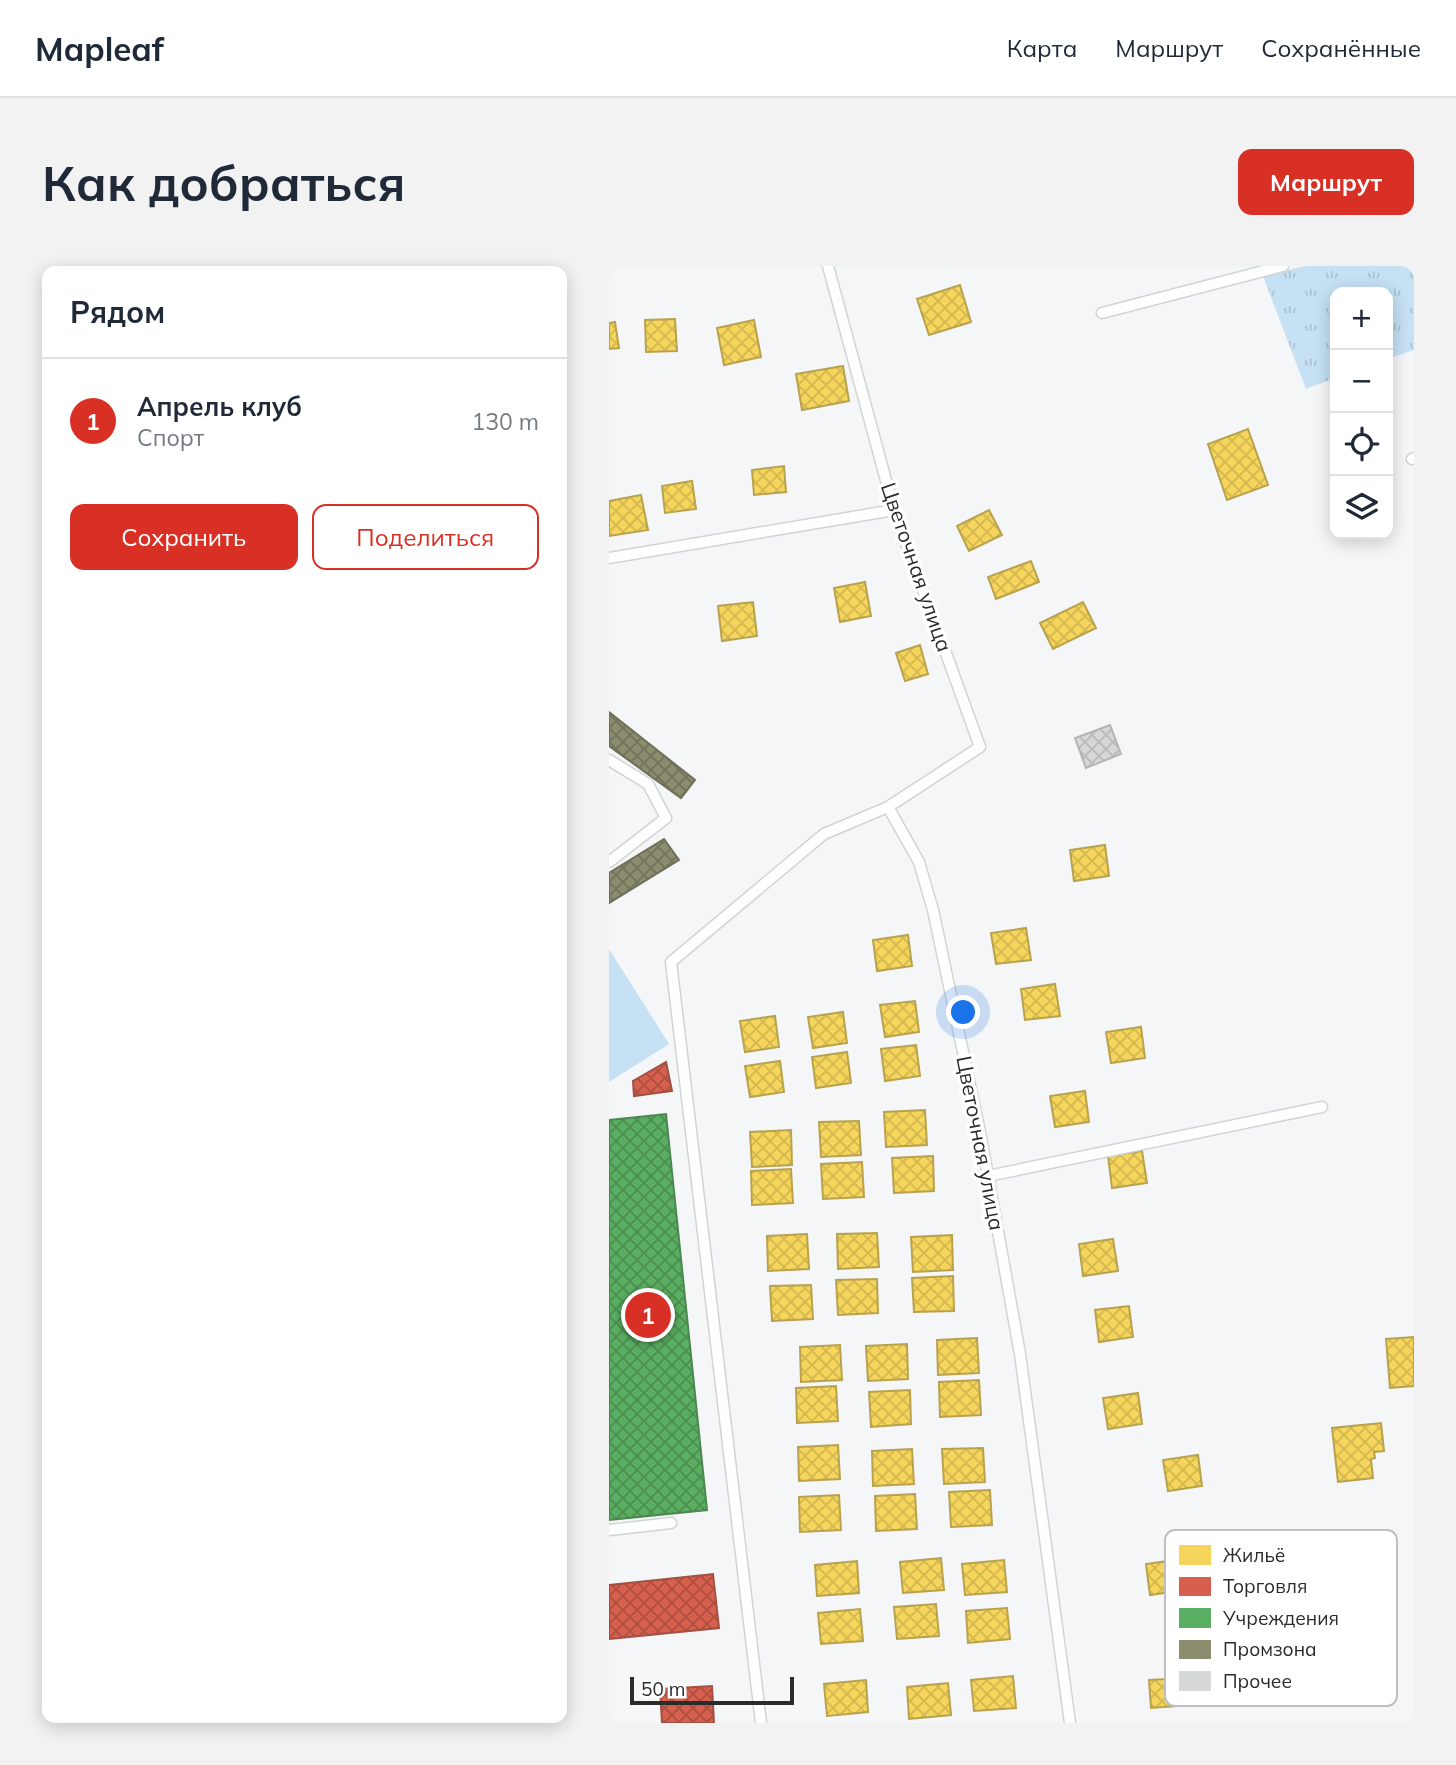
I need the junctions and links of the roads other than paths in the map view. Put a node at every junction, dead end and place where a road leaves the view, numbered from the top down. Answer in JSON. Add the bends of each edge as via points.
{"nodes":[{"id":1,"x":828,"y":266,"type":"edge"},
{"id":2,"x":1283,"y":266,"type":"edge"},
{"id":3,"x":1102,"y":313,"type":"dead end"},
{"id":4,"x":894,"y":510,"type":"junction"},
{"id":5,"x":609,"y":558,"type":"edge"},
{"id":6,"x":609,"y":760,"type":"edge"},
{"id":7,"x":888,"y":807,"type":"junction"},
{"id":8,"x":609,"y":862,"type":"edge"},
{"id":9,"x":1322,"y":1107,"type":"dead end"},
{"id":10,"x":988,"y":1176,"type":"junction"},
{"id":11,"x":671,"y":1523,"type":"dead end"},
{"id":12,"x":609,"y":1530,"type":"edge"},
{"id":13,"x":761,"y":1723,"type":"edge"},
{"id":14,"x":1070,"y":1723,"type":"edge"}],
"edges":[{"from":1,"to":4,"type":"lane","name":"Цветочная улица"},
{"from":2,"to":3,"type":"lane"},
{"from":4,"to":5,"type":"lane"},
{"from":4,"to":7,"type":"lane","name":"Цветочная улица","via":[[980,747]]},
{"from":6,"to":8,"type":"lane","via":[[648,784],[666,818]]},
{"from":7,"to":10,"type":"lane","name":"Цветочная улица","via":[[919,862],[933,910]]},
{"from":7,"to":13,"type":"lane","via":[[824,834],[671,961]]},
{"from":9,"to":10,"type":"lane"},
{"from":10,"to":14,"type":"lane","name":"Цветочная улица","via":[[1020,1354]]},
{"from":11,"to":12,"type":"lane"}]}
